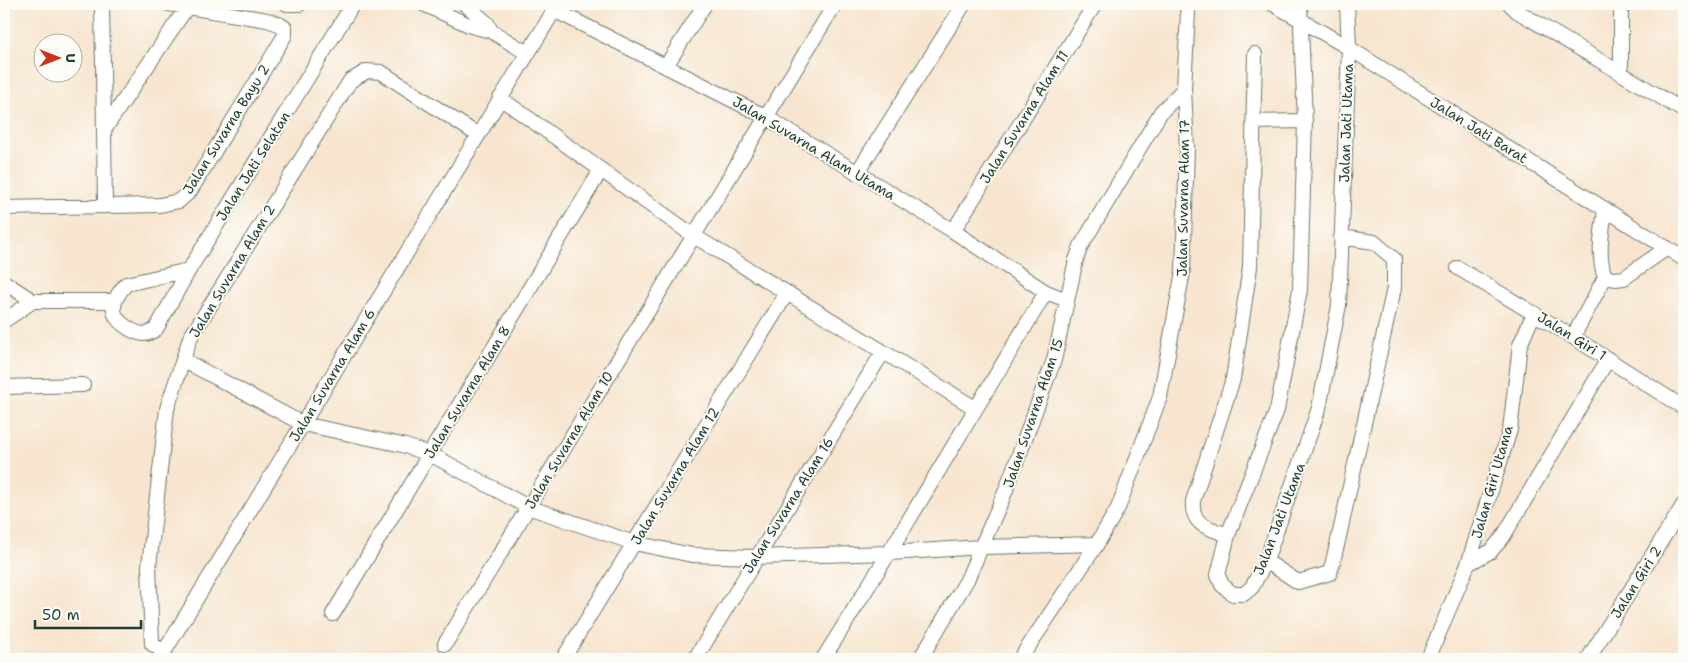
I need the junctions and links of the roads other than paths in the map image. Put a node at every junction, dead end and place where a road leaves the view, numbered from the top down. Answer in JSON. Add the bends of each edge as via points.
{"nodes":[{"id":1,"x":102,"y":4,"type":"edge"},
{"id":2,"x":169,"y":4,"type":"edge"},
{"id":3,"x":287,"y":4,"type":"edge"},
{"id":4,"x":300,"y":4,"type":"edge"},
{"id":5,"x":353,"y":4,"type":"edge"},
{"id":6,"x":423,"y":4,"type":"edge"},
{"id":7,"x":465,"y":4,"type":"edge"},
{"id":8,"x":705,"y":4,"type":"edge"},
{"id":9,"x":835,"y":4,"type":"edge"},
{"id":10,"x":964,"y":4,"type":"edge"},
{"id":11,"x":1096,"y":4,"type":"edge"},
{"id":12,"x":1186,"y":4,"type":"edge"},
{"id":13,"x":1273,"y":4,"type":"edge"},
{"id":14,"x":1300,"y":4,"type":"edge"},
{"id":15,"x":1347,"y":4,"type":"edge"},
{"id":16,"x":1510,"y":4,"type":"edge"},
{"id":17,"x":1621,"y":4,"type":"edge"},
{"id":18,"x":187,"y":7,"type":"junction"},
{"id":19,"x":556,"y":7,"type":"edge"},
{"id":20,"x":1300,"y":20,"type":"junction"},
{"id":21,"x":491,"y":31,"type":"junction"},
{"id":22,"x":1349,"y":48,"type":"junction"},
{"id":23,"x":527,"y":53,"type":"junction"},
{"id":24,"x":1255,"y":54,"type":"dead end"},
{"id":25,"x":666,"y":66,"type":"junction"},
{"id":26,"x":1622,"y":73,"type":"junction"},
{"id":27,"x":1184,"y":89,"type":"junction"},
{"id":28,"x":500,"y":98,"type":"junction"},
{"id":29,"x":1684,"y":111,"type":"edge"},
{"id":30,"x":766,"y":117,"type":"junction"},
{"id":31,"x":1304,"y":121,"type":"junction"},
{"id":32,"x":1254,"y":122,"type":"junction"},
{"id":33,"x":104,"y":130,"type":"junction"},
{"id":34,"x":478,"y":135,"type":"junction"},
{"id":35,"x":601,"y":170,"type":"junction"},
{"id":36,"x":857,"y":173,"type":"junction"},
{"id":37,"x":105,"y":206,"type":"junction"},
{"id":38,"x":4,"y":208,"type":"edge"},
{"id":39,"x":1606,"y":210,"type":"junction"},
{"id":40,"x":953,"y":231,"type":"junction"},
{"id":41,"x":694,"y":236,"type":"junction"},
{"id":42,"x":1342,"y":237,"type":"junction"},
{"id":43,"x":1667,"y":248,"type":"junction"},
{"id":44,"x":1684,"y":259,"type":"edge"},
{"id":45,"x":1458,"y":268,"type":"dead end"},
{"id":46,"x":189,"y":270,"type":"junction"},
{"id":47,"x":1605,"y":277,"type":"junction"},
{"id":48,"x":4,"y":282,"type":"edge"},
{"id":49,"x":1046,"y":292,"type":"junction"},
{"id":50,"x":787,"y":293,"type":"junction"},
{"id":51,"x":1067,"y":300,"type":"junction"},
{"id":52,"x":33,"y":301,"type":"junction"},
{"id":53,"x":115,"y":301,"type":"junction"},
{"id":54,"x":1534,"y":313,"type":"junction"},
{"id":55,"x":4,"y":321,"type":"edge"},
{"id":56,"x":1573,"y":337,"type":"junction"},
{"id":57,"x":883,"y":352,"type":"junction"},
{"id":58,"x":1608,"y":359,"type":"junction"},
{"id":59,"x":183,"y":360,"type":"junction"},
{"id":60,"x":83,"y":386,"type":"dead end"},
{"id":61,"x":4,"y":387,"type":"edge"},
{"id":62,"x":975,"y":408,"type":"junction"},
{"id":63,"x":1684,"y":408,"type":"edge"},
{"id":64,"x":303,"y":424,"type":"junction"},
{"id":65,"x":430,"y":454,"type":"junction"},
{"id":66,"x":1684,"y":504,"type":"edge"},
{"id":67,"x":528,"y":507,"type":"junction"},
{"id":68,"x":1228,"y":536,"type":"junction"},
{"id":69,"x":634,"y":544,"type":"junction"},
{"id":70,"x":1097,"y":544,"type":"junction"},
{"id":71,"x":981,"y":547,"type":"junction"},
{"id":72,"x":889,"y":553,"type":"junction"},
{"id":73,"x":756,"y":557,"type":"junction"},
{"id":74,"x":1266,"y":561,"type":"junction"},
{"id":75,"x":1468,"y":564,"type":"junction"},
{"id":76,"x":333,"y":614,"type":"dead end"},
{"id":77,"x":445,"y":644,"type":"dead end"},
{"id":78,"x":164,"y":652,"type":"joint"},
{"id":79,"x":563,"y":659,"type":"edge"},
{"id":80,"x":695,"y":659,"type":"edge"},
{"id":81,"x":823,"y":659,"type":"edge"},
{"id":82,"x":920,"y":659,"type":"edge"},
{"id":83,"x":1020,"y":659,"type":"edge"},
{"id":84,"x":1428,"y":659,"type":"edge"},
{"id":85,"x":1588,"y":659,"type":"edge"}],
"edges":[{"from":1,"to":33,"type":"street"},
{"from":2,"to":18,"type":"street"},
{"from":3,"to":4,"type":"street"},
{"from":5,"to":46,"type":"street","name":"Jalan Jati Selatan"},
{"from":6,"to":21,"type":"street","via":[[471,26]]},
{"from":7,"to":21,"type":"street","via":[[487,22]]},
{"from":8,"to":25,"type":"street"},
{"from":9,"to":30,"type":"street","name":"Jalan Suvarna Alam 10"},
{"from":10,"to":36,"type":"street"},
{"from":11,"to":40,"type":"street","name":"Jalan Suvarna Alam 11"},
{"from":12,"to":27,"type":"street","name":"Jalan Suvarna Alam 17"},
{"from":13,"to":20,"type":"street","name":"Jalan Jati Barat"},
{"from":14,"to":20,"type":"street","name":"Jalan Jati Utama"},
{"from":15,"to":22,"type":"street","name":"Jalan Jati Utama"},
{"from":16,"to":26,"type":"street","via":[[1517,12]]},
{"from":17,"to":26,"type":"street"},
{"from":18,"to":33,"type":"street"},
{"from":18,"to":37,"type":"street","name":"Jalan Suvarna Bayu 2","via":[[267,20],[285,28],[285,34],[190,191],[179,201],[160,205]]},
{"from":19,"to":23,"type":"street","name":"Jalan Suvarna Alam 6"},
{"from":19,"to":25,"type":"street","name":"Jalan Suvarna Alam Utama"},
{"from":20,"to":22,"type":"street","name":"Jalan Jati Barat"},
{"from":20,"to":31,"type":"street","name":"Jalan Jati Utama"},
{"from":21,"to":23,"type":"street"},
{"from":22,"to":39,"type":"street","name":"Jalan Jati Barat"},
{"from":22,"to":42,"type":"street","name":"Jalan Jati Utama"},
{"from":23,"to":28,"type":"street","name":"Jalan Suvarna Alam 6"},
{"from":24,"to":32,"type":"street"},
{"from":25,"to":30,"type":"street","name":"Jalan Suvarna Alam Utama"},
{"from":26,"to":29,"type":"street"},
{"from":27,"to":51,"type":"street","name":"Jalan Suvarna Alam 15","via":[[1162,112],[1081,246]]},
{"from":27,"to":70,"type":"street","name":"Jalan Suvarna Alam 17","via":[[1187,148],[1183,271],[1160,397],[1118,508]]},
{"from":28,"to":34,"type":"street","name":"Jalan Suvarna Alam 6"},
{"from":28,"to":35,"type":"street"},
{"from":30,"to":36,"type":"street","name":"Jalan Suvarna Alam Utama"},
{"from":30,"to":41,"type":"street","name":"Jalan Suvarna Alam 10"},
{"from":31,"to":32,"type":"street"},
{"from":31,"to":68,"type":"street","name":"Jalan Jati Utama","via":[[1300,290],[1277,410]]},
{"from":32,"to":68,"type":"street","via":[[1250,267],[1232,379],[1192,501],[1192,510],[1201,525]]},
{"from":33,"to":37,"type":"street"},
{"from":34,"to":59,"type":"street","name":"Jalan Suvarna Alam 2","via":[[381,72],[367,71],[350,81],[190,338]]},
{"from":34,"to":64,"type":"street","name":"Jalan Suvarna Alam 6"},
{"from":35,"to":41,"type":"street"},
{"from":35,"to":65,"type":"street","name":"Jalan Suvarna Alam 8"},
{"from":36,"to":40,"type":"street","name":"Jalan Suvarna Alam Utama"},
{"from":37,"to":38,"type":"street","name":"Jalan Suvarna Bayu 2"},
{"from":39,"to":43,"type":"street","name":"Jalan Jati Barat"},
{"from":39,"to":47,"type":"street","via":[[1601,256]]},
{"from":40,"to":49,"type":"street","name":"Jalan Suvarna Alam Utama"},
{"from":41,"to":50,"type":"street"},
{"from":41,"to":67,"type":"street","name":"Jalan Suvarna Alam 10"},
{"from":42,"to":74,"type":"street","name":"Jalan Jati Utama","via":[[1339,305],[1319,408]]},
{"from":42,"to":74,"type":"street","via":[[1374,242],[1394,259],[1394,288],[1330,573],[1298,582]]},
{"from":43,"to":44,"type":"street","name":"Jalan Jati Barat"},
{"from":43,"to":47,"type":"street","via":[[1624,278]]},
{"from":45,"to":54,"type":"street","name":"Jalan Giri 1"},
{"from":46,"to":53,"type":"street","via":[[126,284]]},
{"from":46,"to":53,"type":"street","name":"Jalan Jati Selatan","via":[[156,329],[150,333],[137,332],[117,320]]},
{"from":47,"to":56,"type":"street"},
{"from":48,"to":52,"type":"street"},
{"from":49,"to":51,"type":"street","name":"Jalan Suvarna Alam Utama"},
{"from":49,"to":62,"type":"street"},
{"from":50,"to":57,"type":"street"},
{"from":50,"to":69,"type":"street","name":"Jalan Suvarna Alam 12"},
{"from":51,"to":71,"type":"street","name":"Jalan Suvarna Alam 15","via":[[1054,360],[1006,490]]},
{"from":52,"to":53,"type":"street"},
{"from":52,"to":55,"type":"street"},
{"from":54,"to":56,"type":"street","name":"Jalan Giri 1"},
{"from":54,"to":75,"type":"street","name":"Jalan Giri Utama","via":[[1520,345],[1510,430]]},
{"from":56,"to":58,"type":"street","name":"Jalan Giri 1"},
{"from":57,"to":62,"type":"street"},
{"from":57,"to":73,"type":"street","name":"Jalan Suvarna Alam 16"},
{"from":58,"to":63,"type":"street","name":"Jalan Giri 1"},
{"from":58,"to":75,"type":"street","name":"Jalan Giri Utama","via":[[1503,537],[1491,551]]},
{"from":59,"to":64,"type":"street"},
{"from":59,"to":78,"type":"street","name":"Jalan Suvarna Alam 2","via":[[167,408],[149,566],[152,644]]},
{"from":60,"to":61,"type":"street"},
{"from":62,"to":72,"type":"street"},
{"from":64,"to":65,"type":"street"},
{"from":64,"to":78,"type":"street","name":"Jalan Suvarna Alam 6"},
{"from":65,"to":67,"type":"street"},
{"from":65,"to":76,"type":"street","name":"Jalan Suvarna Alam 8"},
{"from":66,"to":85,"type":"street","name":"Jalan Giri 2"},
{"from":67,"to":69,"type":"street"},
{"from":67,"to":77,"type":"street","name":"Jalan Suvarna Alam 10"},
{"from":68,"to":74,"type":"street","name":"Jalan Jati Utama","via":[[1218,575],[1222,585],[1232,594],[1244,594],[1252,587]]},
{"from":69,"to":73,"type":"street","via":[[692,554]]},
{"from":69,"to":79,"type":"street","name":"Jalan Suvarna Alam 12"},
{"from":70,"to":71,"type":"street"},
{"from":70,"to":83,"type":"street","name":"Jalan Suvarna Alam 17"},
{"from":71,"to":72,"type":"street"},
{"from":71,"to":82,"type":"street","name":"Jalan Suvarna Alam 15","via":[[967,580]]},
{"from":72,"to":73,"type":"street"},
{"from":72,"to":81,"type":"street"},
{"from":73,"to":80,"type":"street","name":"Jalan Suvarna Alam 16"},
{"from":75,"to":84,"type":"street","name":"Jalan Giri Utama"}]}
